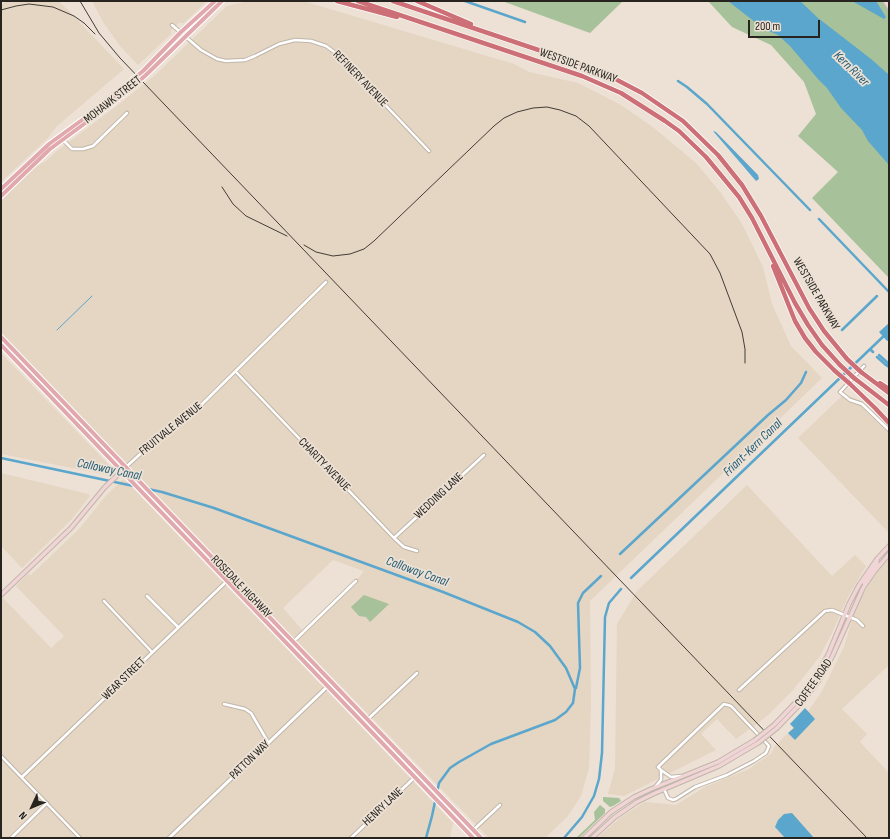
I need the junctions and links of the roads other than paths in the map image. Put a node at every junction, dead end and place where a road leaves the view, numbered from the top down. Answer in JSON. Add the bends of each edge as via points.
{"nodes":[{"id":1,"x":216,"y":1,"type":"edge"},
{"id":2,"x":222,"y":1,"type":"edge"},
{"id":3,"x":337,"y":1,"type":"edge"},
{"id":4,"x":358,"y":1,"type":"edge"},
{"id":5,"x":393,"y":1,"type":"edge"},
{"id":6,"x":418,"y":1,"type":"edge"},
{"id":7,"x":885,"y":1,"type":"edge"},
{"id":8,"x":889,"y":7,"type":"edge"},
{"id":9,"x":417,"y":21,"type":"junction"},
{"id":10,"x":172,"y":25,"type":"dead end"},
{"id":11,"x":181,"y":32,"type":"junction"},
{"id":12,"x":186,"y":37,"type":"junction"},
{"id":13,"x":502,"y":37,"type":"junction"},
{"id":14,"x":145,"y":72,"type":"junction"},
{"id":15,"x":135,"y":81,"type":"junction"},
{"id":16,"x":127,"y":113,"type":"dead end"},
{"id":17,"x":62,"y":139,"type":"junction"},
{"id":18,"x":429,"y":151,"type":"dead end"},
{"id":19,"x":1,"y":190,"type":"edge"},
{"id":20,"x":1,"y":196,"type":"edge"},
{"id":21,"x":764,"y":242,"type":"junction"},
{"id":22,"x":326,"y":282,"type":"dead end"},
{"id":23,"x":1,"y":337,"type":"edge"},
{"id":24,"x":1,"y":345,"type":"edge"},
{"id":25,"x":864,"y":366,"type":"dead end"},
{"id":26,"x":236,"y":372,"type":"junction"},
{"id":27,"x":873,"y":381,"type":"junction"},
{"id":28,"x":889,"y":389,"type":"edge"},
{"id":29,"x":889,"y":393,"type":"edge"},
{"id":30,"x":889,"y":405,"type":"edge"},
{"id":31,"x":889,"y":423,"type":"edge"},
{"id":32,"x":889,"y":430,"type":"edge"},
{"id":33,"x":484,"y":455,"type":"dead end"},
{"id":34,"x":126,"y":467,"type":"junction"},
{"id":35,"x":122,"y":470,"type":"junction"},
{"id":36,"x":394,"y":538,"type":"junction"},
{"id":37,"x":889,"y":546,"type":"edge"},
{"id":38,"x":417,"y":550,"type":"dead end"},
{"id":39,"x":201,"y":554,"type":"junction"},
{"id":40,"x":889,"y":554,"type":"edge"},
{"id":41,"x":877,"y":559,"type":"junction"},
{"id":42,"x":229,"y":575,"type":"junction"},
{"id":43,"x":227,"y":580,"type":"junction"},
{"id":44,"x":356,"y":581,"type":"dead end"},
{"id":45,"x":865,"y":585,"type":"junction"},
{"id":46,"x":1,"y":595,"type":"edge"},
{"id":47,"x":147,"y":596,"type":"dead end"},
{"id":48,"x":104,"y":601,"type":"dead end"},
{"id":49,"x":256,"y":603,"type":"junction"},
{"id":50,"x":844,"y":615,"type":"junction"},
{"id":51,"x":849,"y":617,"type":"junction"},
{"id":52,"x":267,"y":622,"type":"junction"},
{"id":53,"x":863,"y":626,"type":"dead end"},
{"id":54,"x":178,"y":627,"type":"junction"},
{"id":55,"x":293,"y":642,"type":"junction"},
{"id":56,"x":288,"y":644,"type":"junction"},
{"id":57,"x":152,"y":652,"type":"junction"},
{"id":58,"x":312,"y":661,"type":"junction"},
{"id":59,"x":417,"y":673,"type":"dead end"},
{"id":60,"x":332,"y":682,"type":"junction"},
{"id":61,"x":328,"y":686,"type":"junction"},
{"id":62,"x":739,"y":690,"type":"dead end"},
{"id":63,"x":224,"y":704,"type":"dead end"},
{"id":64,"x":368,"y":720,"type":"junction"},
{"id":65,"x":776,"y":726,"type":"junction"},
{"id":66,"x":757,"y":741,"type":"junction"},
{"id":67,"x":268,"y":742,"type":"junction"},
{"id":68,"x":394,"y":755,"type":"junction"},
{"id":69,"x":1,"y":756,"type":"edge"},
{"id":70,"x":661,"y":770,"type":"junction"},
{"id":71,"x":419,"y":773,"type":"junction"},
{"id":72,"x":683,"y":776,"type":"junction"},
{"id":73,"x":22,"y":777,"type":"junction"},
{"id":74,"x":415,"y":777,"type":"junction"},
{"id":75,"x":654,"y":787,"type":"junction"},
{"id":76,"x":664,"y":789,"type":"junction"},
{"id":77,"x":431,"y":790,"type":"junction"},
{"id":78,"x":47,"y":803,"type":"junction"},
{"id":79,"x":500,"y":805,"type":"dead end"},
{"id":80,"x":473,"y":830,"type":"junction"},
{"id":81,"x":469,"y":834,"type":"junction"},
{"id":82,"x":11,"y":838,"type":"edge"},
{"id":83,"x":80,"y":838,"type":"edge"},
{"id":84,"x":168,"y":838,"type":"edge"},
{"id":85,"x":351,"y":838,"type":"edge"},
{"id":86,"x":474,"y":838,"type":"edge"},
{"id":87,"x":481,"y":838,"type":"edge"},
{"id":88,"x":584,"y":838,"type":"edge"},
{"id":89,"x":592,"y":838,"type":"edge"}],
"edges":[{"from":1,"to":11,"type":"main road","name":"MOHAWK STREET"},
{"from":2,"to":12,"type":"main road","name":"MOHAWK STREET"},
{"from":3,"to":9,"type":"highway"},
{"from":4,"to":9,"type":"highway","name":"WESTSIDE PARKWAY"},
{"from":5,"to":13,"type":"highway","name":"WESTSIDE PARKWAY"},
{"from":6,"to":13,"type":"highway"},
{"from":7,"to":8,"type":"main road"},
{"from":9,"to":21,"type":"highway","name":"WESTSIDE PARKWAY","via":[[582,76],[641,104],[679,131],[718,170],[739,197]]},
{"from":10,"to":11,"type":"street","name":"REFINERY AVENUE"},
{"from":11,"to":12,"type":"street","name":"REFINERY AVENUE"},
{"from":11,"to":14,"type":"main road","name":"MOHAWK STREET"},
{"from":12,"to":14,"type":"main road","name":"MOHAWK STREET"},
{"from":12,"to":18,"type":"street","name":"REFINERY AVENUE","via":[[209,55],[237,61],[295,40],[326,46],[337,54]]},
{"from":13,"to":27,"type":"highway","name":"WESTSIDE PARKWAY","bridge":true,"via":[[616,78],[658,103],[695,132],[742,185],[814,317],[847,359]]},
{"from":14,"to":15,"type":"main road","name":"MOHAWK STREET","bridge":true},
{"from":15,"to":17,"type":"main road","name":"MOHAWK STREET","via":[[114,102]]},
{"from":15,"to":19,"type":"main road","name":"MOHAWK STREET","via":[[49,144]]},
{"from":16,"to":17,"type":"street","via":[[93,146],[72,149]]},
{"from":17,"to":20,"type":"main road","name":"MOHAWK STREET"},
{"from":21,"to":30,"type":"highway","name":"WESTSIDE PARKWAY","bridge":true,"via":[[795,303],[822,345],[854,378]]},
{"from":21,"to":31,"type":"highway","bridge":true,"via":[[795,321],[805,338],[816,352]]},
{"from":22,"to":26,"type":"street","name":"FRUITVALE AVENUE"},
{"from":23,"to":34,"type":"main road","name":"ROSEDALE HIGHWAY"},
{"from":24,"to":35,"type":"main road","name":"ROSEDALE HIGHWAY"},
{"from":25,"to":32,"type":"street","via":[[840,392],[850,400],[862,404]]},
{"from":26,"to":34,"type":"street","name":"FRUITVALE AVENUE","via":[[191,415],[149,446]]},
{"from":26,"to":36,"type":"street","name":"CHARITY AVENUE"},
{"from":27,"to":28,"type":"highway"},
{"from":27,"to":29,"type":"highway","name":"WESTSIDE PARKWAY"},
{"from":33,"to":36,"type":"street","name":"WEDDING LANE"},
{"from":34,"to":35,"type":"main road","name":"FRUITVALE AVENUE"},
{"from":34,"to":42,"type":"main road","name":"ROSEDALE HIGHWAY"},
{"from":35,"to":39,"type":"main road","name":"ROSEDALE HIGHWAY"},
{"from":35,"to":46,"type":"main road","name":"FRUITVALE AVENUE","via":[[71,528]]},
{"from":36,"to":38,"type":"street","name":"CHARITY AVENUE","via":[[404,548]]},
{"from":37,"to":41,"type":"main road","name":"COFFEE ROAD"},
{"from":39,"to":42,"type":"main road","via":[[206,555],[226,576]]},
{"from":39,"to":43,"type":"main road","name":"ROSEDALE HIGHWAY"},
{"from":40,"to":45,"type":"main road","name":"COFFEE ROAD"},
{"from":41,"to":45,"type":"main road","via":[[864,581]]},
{"from":41,"to":50,"type":"main road","name":"COFFEE ROAD","via":[[858,585]]},
{"from":42,"to":49,"type":"main road","name":"ROSEDALE HIGHWAY"},
{"from":43,"to":49,"type":"main road"},
{"from":43,"to":52,"type":"main road","name":"ROSEDALE HIGHWAY"},
{"from":43,"to":54,"type":"street","name":"WEAR STREET"},
{"from":44,"to":55,"type":"street"},
{"from":45,"to":51,"type":"main road","name":"COFFEE ROAD"},
{"from":47,"to":54,"type":"street"},
{"from":48,"to":57,"type":"street"},
{"from":49,"to":55,"type":"main road","name":"ROSEDALE HIGHWAY"},
{"from":50,"to":51,"type":"street"},
{"from":50,"to":62,"type":"street","via":[[830,610],[822,613]]},
{"from":50,"to":65,"type":"main road","name":"COFFEE ROAD","via":[[828,655],[815,677]]},
{"from":51,"to":53,"type":"street"},
{"from":51,"to":65,"type":"main road","name":"COFFEE ROAD","via":[[819,680],[799,705]]},
{"from":52,"to":55,"type":"main road","via":[[288,641]]},
{"from":52,"to":56,"type":"main road","name":"ROSEDALE HIGHWAY"},
{"from":54,"to":57,"type":"street","name":"WEAR STREET"},
{"from":55,"to":58,"type":"main road","name":"ROSEDALE HIGHWAY"},
{"from":56,"to":58,"type":"main road","via":[[307,660]]},
{"from":56,"to":61,"type":"main road","name":"ROSEDALE HIGHWAY"},
{"from":57,"to":73,"type":"street","name":"WEAR STREET"},
{"from":58,"to":60,"type":"main road","name":"ROSEDALE HIGHWAY"},
{"from":59,"to":64,"type":"street"},
{"from":60,"to":61,"type":"street","name":"PATTON WAY"},
{"from":60,"to":64,"type":"main road","name":"ROSEDALE HIGHWAY"},
{"from":61,"to":67,"type":"street","name":"PATTON WAY"},
{"from":61,"to":68,"type":"main road","name":"ROSEDALE HIGHWAY"},
{"from":63,"to":67,"type":"street","via":[[245,709],[250,713]]},
{"from":64,"to":71,"type":"main road","name":"ROSEDALE HIGHWAY"},
{"from":65,"to":66,"type":"main road","name":"COFFEE ROAD","bridge":true},
{"from":66,"to":72,"type":"main road","name":"COFFEE ROAD","via":[[718,762]]},
{"from":66,"to":76,"type":"main road","name":"COFFEE ROAD","via":[[719,766]]},
{"from":67,"to":84,"type":"street","name":"PATTON WAY"},
{"from":68,"to":71,"type":"main road","via":[[412,771]]},
{"from":68,"to":74,"type":"main road","name":"ROSEDALE HIGHWAY"},
{"from":69,"to":73,"type":"street"},
{"from":70,"to":72,"type":"street","via":[[671,777]]},
{"from":70,"to":75,"type":"street","via":[[661,780]]},
{"from":70,"to":76,"type":"street","via":[[658,767],[724,704],[732,706],[769,748],[754,761],[695,787],[676,799],[668,798]]},
{"from":71,"to":77,"type":"main road","name":"ROSEDALE HIGHWAY"},
{"from":72,"to":75,"type":"main road","name":"COFFEE ROAD"},
{"from":73,"to":78,"type":"street"},
{"from":74,"to":77,"type":"main road","name":"ROSEDALE HIGHWAY"},
{"from":74,"to":85,"type":"street","name":"HENRY LANE"},
{"from":75,"to":88,"type":"main road","name":"COFFEE ROAD","via":[[615,810]]},
{"from":76,"to":89,"type":"main road","name":"COFFEE ROAD","via":[[629,806]]},
{"from":77,"to":80,"type":"main road","name":"ROSEDALE HIGHWAY"},
{"from":77,"to":81,"type":"main road","name":"ROSEDALE HIGHWAY"},
{"from":78,"to":82,"type":"street"},
{"from":78,"to":83,"type":"street"},
{"from":79,"to":80,"type":"street"},
{"from":80,"to":81,"type":"street"},
{"from":80,"to":87,"type":"main road","name":"ROSEDALE HIGHWAY"},
{"from":81,"to":86,"type":"main road","name":"ROSEDALE HIGHWAY"}]}
